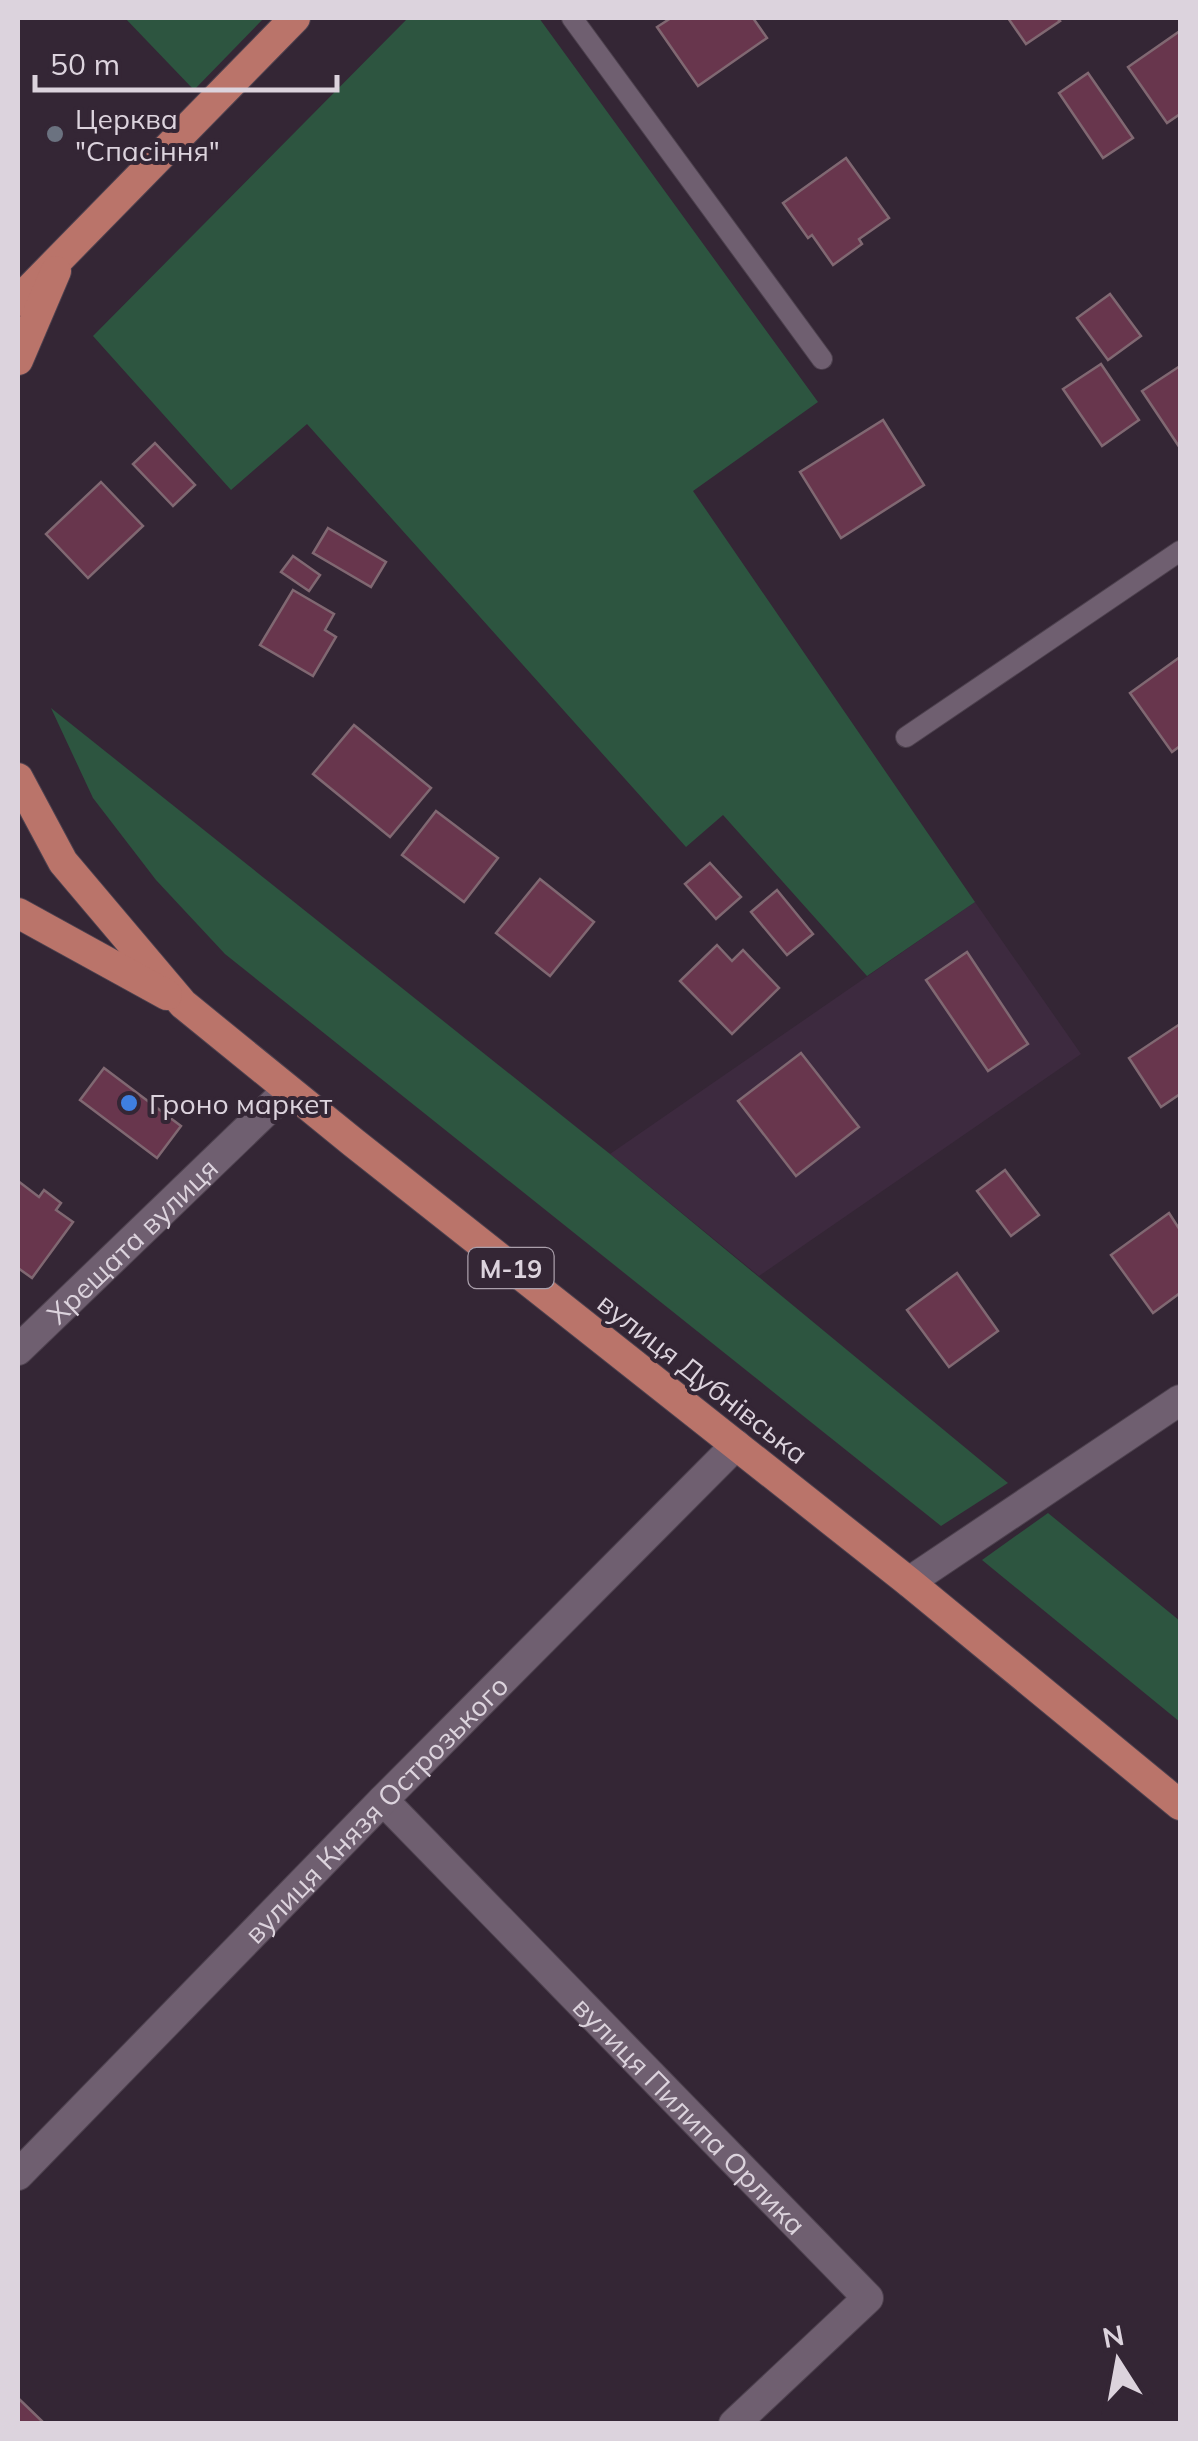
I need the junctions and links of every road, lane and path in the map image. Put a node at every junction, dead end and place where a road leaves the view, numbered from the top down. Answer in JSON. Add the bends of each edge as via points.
{"nodes":[{"id":1,"x":295,"y":18,"type":"edge"},
{"id":2,"x":572,"y":18,"type":"edge"},
{"id":3,"x":63,"y":254,"type":"junction"},
{"id":4,"x":18,"y":301,"type":"edge"},
{"id":5,"x":822,"y":359,"type":"dead end"},
{"id":6,"x":18,"y":360,"type":"edge"},
{"id":7,"x":1180,"y":551,"type":"edge"},
{"id":8,"x":906,"y":737,"type":"dead end"},
{"id":9,"x":18,"y":778,"type":"edge"},
{"id":10,"x":18,"y":913,"type":"edge"},
{"id":11,"x":183,"y":1004,"type":"junction"},
{"id":12,"x":288,"y":1090,"type":"junction"},
{"id":13,"x":18,"y":1350,"type":"edge"},
{"id":14,"x":1180,"y":1400,"type":"edge"},
{"id":15,"x":736,"y":1446,"type":"junction"},
{"id":16,"x":909,"y":1582,"type":"junction"},
{"id":17,"x":383,"y":1800,"type":"junction"},
{"id":18,"x":1180,"y":1805,"type":"edge"},
{"id":19,"x":18,"y":2175,"type":"edge"},
{"id":20,"x":734,"y":2424,"type":"edge"}],
"edges":[{"from":1,"to":3,"type":"highway"},
{"from":2,"to":5,"type":"lane"},
{"from":3,"to":4,"type":"highway"},
{"from":3,"to":6,"type":"highway"},
{"from":7,"to":8,"type":"lane"},
{"from":9,"to":11,"type":"highway","number":"М-19","via":[[63,862]]},
{"from":10,"to":11,"type":"highway","number":"М-19"},
{"from":11,"to":12,"type":"highway","name":"вулиця Дубнівська","number":"М-19"},
{"from":12,"to":13,"type":"street","name":"Хрещата вулиця"},
{"from":12,"to":15,"type":"highway","name":"вулиця Дубнівська","number":"М-19"},
{"from":14,"to":16,"type":"street"},
{"from":15,"to":16,"type":"highway","name":"вулиця Дубнівська","number":"М-19"},
{"from":15,"to":17,"type":"street","name":"вулиця Князя Острозького"},
{"from":16,"to":18,"type":"highway","name":"вулиця Дубнівська","number":"М-19"},
{"from":17,"to":19,"type":"street","name":"вулиця Князя Острозького"},
{"from":17,"to":20,"type":"street","name":"вулиця Пилипа Орлика","via":[[868,2298]]}]}
